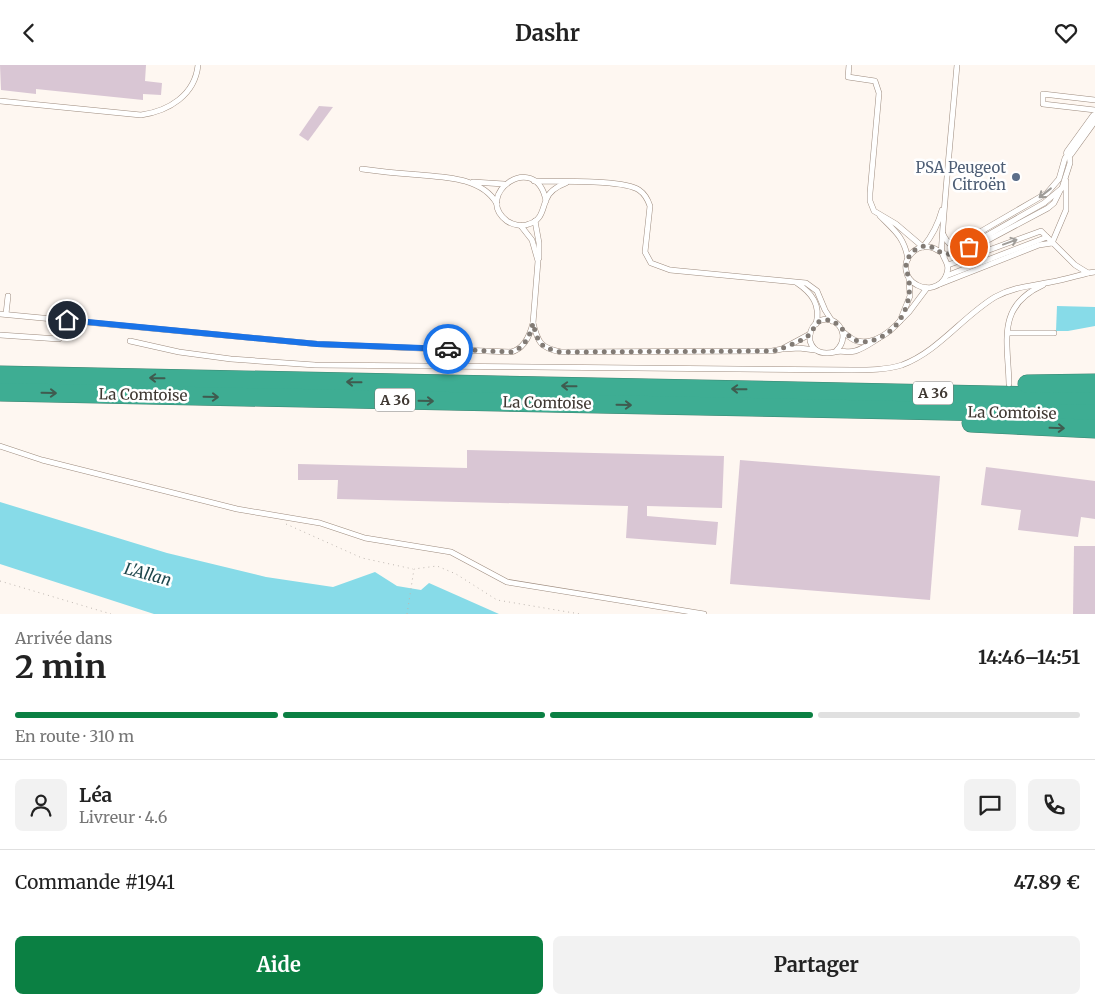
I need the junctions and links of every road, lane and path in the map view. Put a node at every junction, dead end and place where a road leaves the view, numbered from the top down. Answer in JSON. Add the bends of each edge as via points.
{"nodes":[{"id":1,"x":198,"y":65,"type":"edge"},
{"id":2,"x":849,"y":65,"type":"edge"},
{"id":3,"x":957,"y":65,"type":"edge"},
{"id":4,"x":1095,"y":100,"type":"edge"},
{"id":5,"x":0,"y":101,"type":"edge"},
{"id":6,"x":1095,"y":110,"type":"edge"},
{"id":7,"x":1095,"y":117,"type":"edge"},
{"id":8,"x":1069,"y":153,"type":"junction"},
{"id":9,"x":362,"y":169,"type":"dead end"},
{"id":10,"x":1066,"y":178,"type":"junction"},
{"id":11,"x":534,"y":181,"type":"junction"},
{"id":12,"x":569,"y":181,"type":"junction"},
{"id":13,"x":468,"y":182,"type":"junction"},
{"id":14,"x":504,"y":184,"type":"junction"},
{"id":15,"x":546,"y":201,"type":"junction"},
{"id":16,"x":944,"y":202,"type":"junction"},
{"id":17,"x":498,"y":206,"type":"junction"},
{"id":18,"x":874,"y":211,"type":"junction"},
{"id":19,"x":535,"y":221,"type":"junction"},
{"id":20,"x":520,"y":226,"type":"junction"},
{"id":21,"x":943,"y":233,"type":"junction"},
{"id":22,"x":1046,"y":237,"type":"junction"},
{"id":23,"x":1052,"y":243,"type":"junction"},
{"id":24,"x":923,"y":247,"type":"junction"},
{"id":25,"x":967,"y":247,"type":"junction"},
{"id":26,"x":942,"y":253,"type":"junction"},
{"id":27,"x":908,"y":259,"type":"junction"},
{"id":28,"x":538,"y":261,"type":"junction"},
{"id":29,"x":948,"y":265,"type":"junction"},
{"id":30,"x":1095,"y":272,"type":"edge"},
{"id":31,"x":1088,"y":273,"type":"junction"},
{"id":32,"x":946,"y":276,"type":"junction"},
{"id":33,"x":909,"y":279,"type":"junction"},
{"id":34,"x":796,"y":281,"type":"junction"},
{"id":35,"x":1051,"y":282,"type":"junction"},
{"id":36,"x":940,"y":284,"type":"junction"},
{"id":37,"x":927,"y":288,"type":"junction"},
{"id":38,"x":8,"y":296,"type":"dead end"},
{"id":39,"x":0,"y":314,"type":"edge"},
{"id":40,"x":6,"y":315,"type":"junction"},
{"id":41,"x":51,"y":319,"type":"junction"},
{"id":42,"x":832,"y":321,"type":"junction"},
{"id":43,"x":900,"y":321,"type":"junction"},
{"id":44,"x":533,"y":323,"type":"junction"},
{"id":45,"x":815,"y":324,"type":"junction"},
{"id":46,"x":843,"y":332,"type":"junction"},
{"id":47,"x":1008,"y":333,"type":"junction"},
{"id":48,"x":1054,"y":333,"type":"dead end"},
{"id":49,"x":810,"y":334,"type":"junction"},
{"id":50,"x":0,"y":335,"type":"edge"},
{"id":51,"x":879,"y":338,"type":"junction"},
{"id":52,"x":130,"y":341,"type":"dead end"},
{"id":53,"x":782,"y":349,"type":"junction"},
{"id":54,"x":816,"y":350,"type":"junction"},
{"id":55,"x":836,"y":351,"type":"junction"},
{"id":56,"x":0,"y":375,"type":"edge"},
{"id":57,"x":1095,"y":383,"type":"edge"},
{"id":58,"x":1009,"y":384,"type":"junction"},
{"id":59,"x":772,"y":390,"type":"junction"},
{"id":60,"x":0,"y":392,"type":"edge"},
{"id":61,"x":1095,"y":397,"type":"edge"},
{"id":62,"x":811,"y":409,"type":"junction"},
{"id":63,"x":1095,"y":414,"type":"edge"},
{"id":64,"x":1095,"y":429,"type":"edge"},
{"id":65,"x":0,"y":446,"type":"edge"},
{"id":66,"x":283,"y":518,"type":"junction"},
{"id":67,"x":414,"y":569,"type":"junction"},
{"id":68,"x":0,"y":581,"type":"edge"},
{"id":69,"x":111,"y":614,"type":"edge"},
{"id":70,"x":407,"y":614,"type":"edge"},
{"id":71,"x":580,"y":614,"type":"edge"},
{"id":72,"x":704,"y":614,"type":"edge"}],
"edges":[{"from":1,"to":5,"type":"lane","via":[[189,90],[178,102],[154,113],[141,115]]},
{"from":2,"to":18,"type":"lane","via":[[848,77],[875,81],[880,93],[870,193]]},
{"from":3,"to":16,"type":"lane"},
{"from":4,"to":6,"type":"lane","via":[[1043,94],[1043,104]]},
{"from":7,"to":8,"type":"street"},
{"from":8,"to":10,"type":"lane"},
{"from":8,"to":25,"type":"lane","one_way":true,"via":[[1060,179],[1047,193],[980,231]]},
{"from":9,"to":13,"type":"lane"},
{"from":10,"to":23,"type":"lane","via":[[1066,210]]},
{"from":10,"to":25,"type":"lane","via":[[1062,188],[1044,203]]},
{"from":11,"to":12,"type":"lane"},
{"from":11,"to":14,"type":"lane","via":[[519,177]]},
{"from":11,"to":15,"type":"lane","via":[[540,186]]},
{"from":12,"to":15,"type":"lane","via":[[556,188]]},
{"from":12,"to":34,"type":"lane","via":[[638,189],[650,206],[645,252],[657,267]]},
{"from":13,"to":14,"type":"lane"},
{"from":13,"to":17,"type":"lane","via":[[483,189]]},
{"from":14,"to":17,"type":"lane","via":[[497,198]]},
{"from":15,"to":19,"type":"lane","via":[[541,216]]},
{"from":16,"to":21,"type":"lane"},
{"from":16,"to":24,"type":"lane","via":[[938,225]]},
{"from":17,"to":20,"type":"lane","via":[[506,220]]},
{"from":18,"to":24,"type":"lane","via":[[896,223]]},
{"from":18,"to":27,"type":"lane","via":[[900,236]]},
{"from":19,"to":20,"type":"lane"},
{"from":19,"to":28,"type":"lane"},
{"from":20,"to":28,"type":"lane","via":[[532,240]]},
{"from":21,"to":25,"type":"lane","via":[[947,243],[954,248]]},
{"from":21,"to":26,"type":"lane"},
{"from":22,"to":23,"type":"lane"},
{"from":29,"to":22,"type":"lane","one_way":true,"via":[[1041,231]]},
{"from":22,"to":32,"type":"lane"},
{"from":23,"to":31,"type":"lane"},
{"from":23,"to":36,"type":"lane","via":[[1039,245]]},
{"from":24,"to":26,"type":"lane"},
{"from":24,"to":27,"type":"lane","via":[[911,253]]},
{"from":25,"to":26,"type":"lane"},
{"from":26,"to":29,"type":"lane"},
{"from":27,"to":33,"type":"lane"},
{"from":28,"to":44,"type":"lane"},
{"from":29,"to":32,"type":"lane"},
{"from":30,"to":31,"type":"lane"},
{"from":31,"to":35,"type":"lane"},
{"from":32,"to":36,"type":"lane"},
{"from":33,"to":37,"type":"lane"},
{"from":33,"to":43,"type":"lane","via":[[910,295]]},
{"from":34,"to":42,"type":"lane","via":[[817,291]]},
{"from":34,"to":45,"type":"lane","via":[[814,298],[818,315]]},
{"from":35,"to":47,"type":"lane","via":[[1032,290],[1014,306],[1009,316]]},
{"from":35,"to":52,"type":"lane","via":[[1021,287],[995,298],[939,344],[913,360],[882,369],[315,365],[231,359]]},
{"from":36,"to":37,"type":"lane"},
{"from":37,"to":43,"type":"lane"},
{"from":38,"to":40,"type":"lane"},
{"from":39,"to":40,"type":"lane"},
{"from":40,"to":41,"type":"lane"},
{"from":41,"to":44,"type":"lane","via":[[317,344],[511,352],[522,347]]},
{"from":41,"to":50,"type":"lane","via":[[62,328],[59,339]]},
{"from":42,"to":45,"type":"lane"},
{"from":42,"to":46,"type":"lane"},
{"from":43,"to":51,"type":"lane"},
{"from":44,"to":53,"type":"lane","via":[[540,342],[548,349],[561,352],[756,352]]},
{"from":45,"to":49,"type":"lane"},
{"from":46,"to":51,"type":"lane","via":[[855,341]]},
{"from":46,"to":55,"type":"lane","via":[[843,343]]},
{"from":47,"to":48,"type":"lane"},
{"from":47,"to":58,"type":"lane"},
{"from":49,"to":53,"type":"lane"},
{"from":49,"to":54,"type":"lane"},
{"from":51,"to":55,"type":"lane","via":[[854,351]]},
{"from":53,"to":54,"type":"lane"},
{"from":54,"to":55,"type":"lane","via":[[826,354]]},
{"from":59,"to":56,"type":"highway","name":"La Comtoise","number":"A 36","one_way":true},
{"from":57,"to":58,"type":"highway"},
{"from":58,"to":59,"type":"highway"},
{"from":59,"to":61,"type":"highway","name":"La Comtoise","number":"A 36"},
{"from":60,"to":62,"type":"highway","name":"La Comtoise","number":"A 36","one_way":true},
{"from":62,"to":63,"type":"highway","name":"La Comtoise","number":"A 36"},
{"from":62,"to":64,"type":"highway","one_way":true,"via":[[921,420]]},
{"from":65,"to":66,"type":"lane","via":[[68,467]]},
{"from":66,"to":67,"type":"path","via":[[288,526],[362,558]]},
{"from":66,"to":72,"type":"lane","via":[[320,523],[365,538],[451,552],[508,582]]},
{"from":67,"to":70,"type":"path"},
{"from":67,"to":71,"type":"path","via":[[437,566],[497,600]]},
{"from":68,"to":69,"type":"path"}]}
